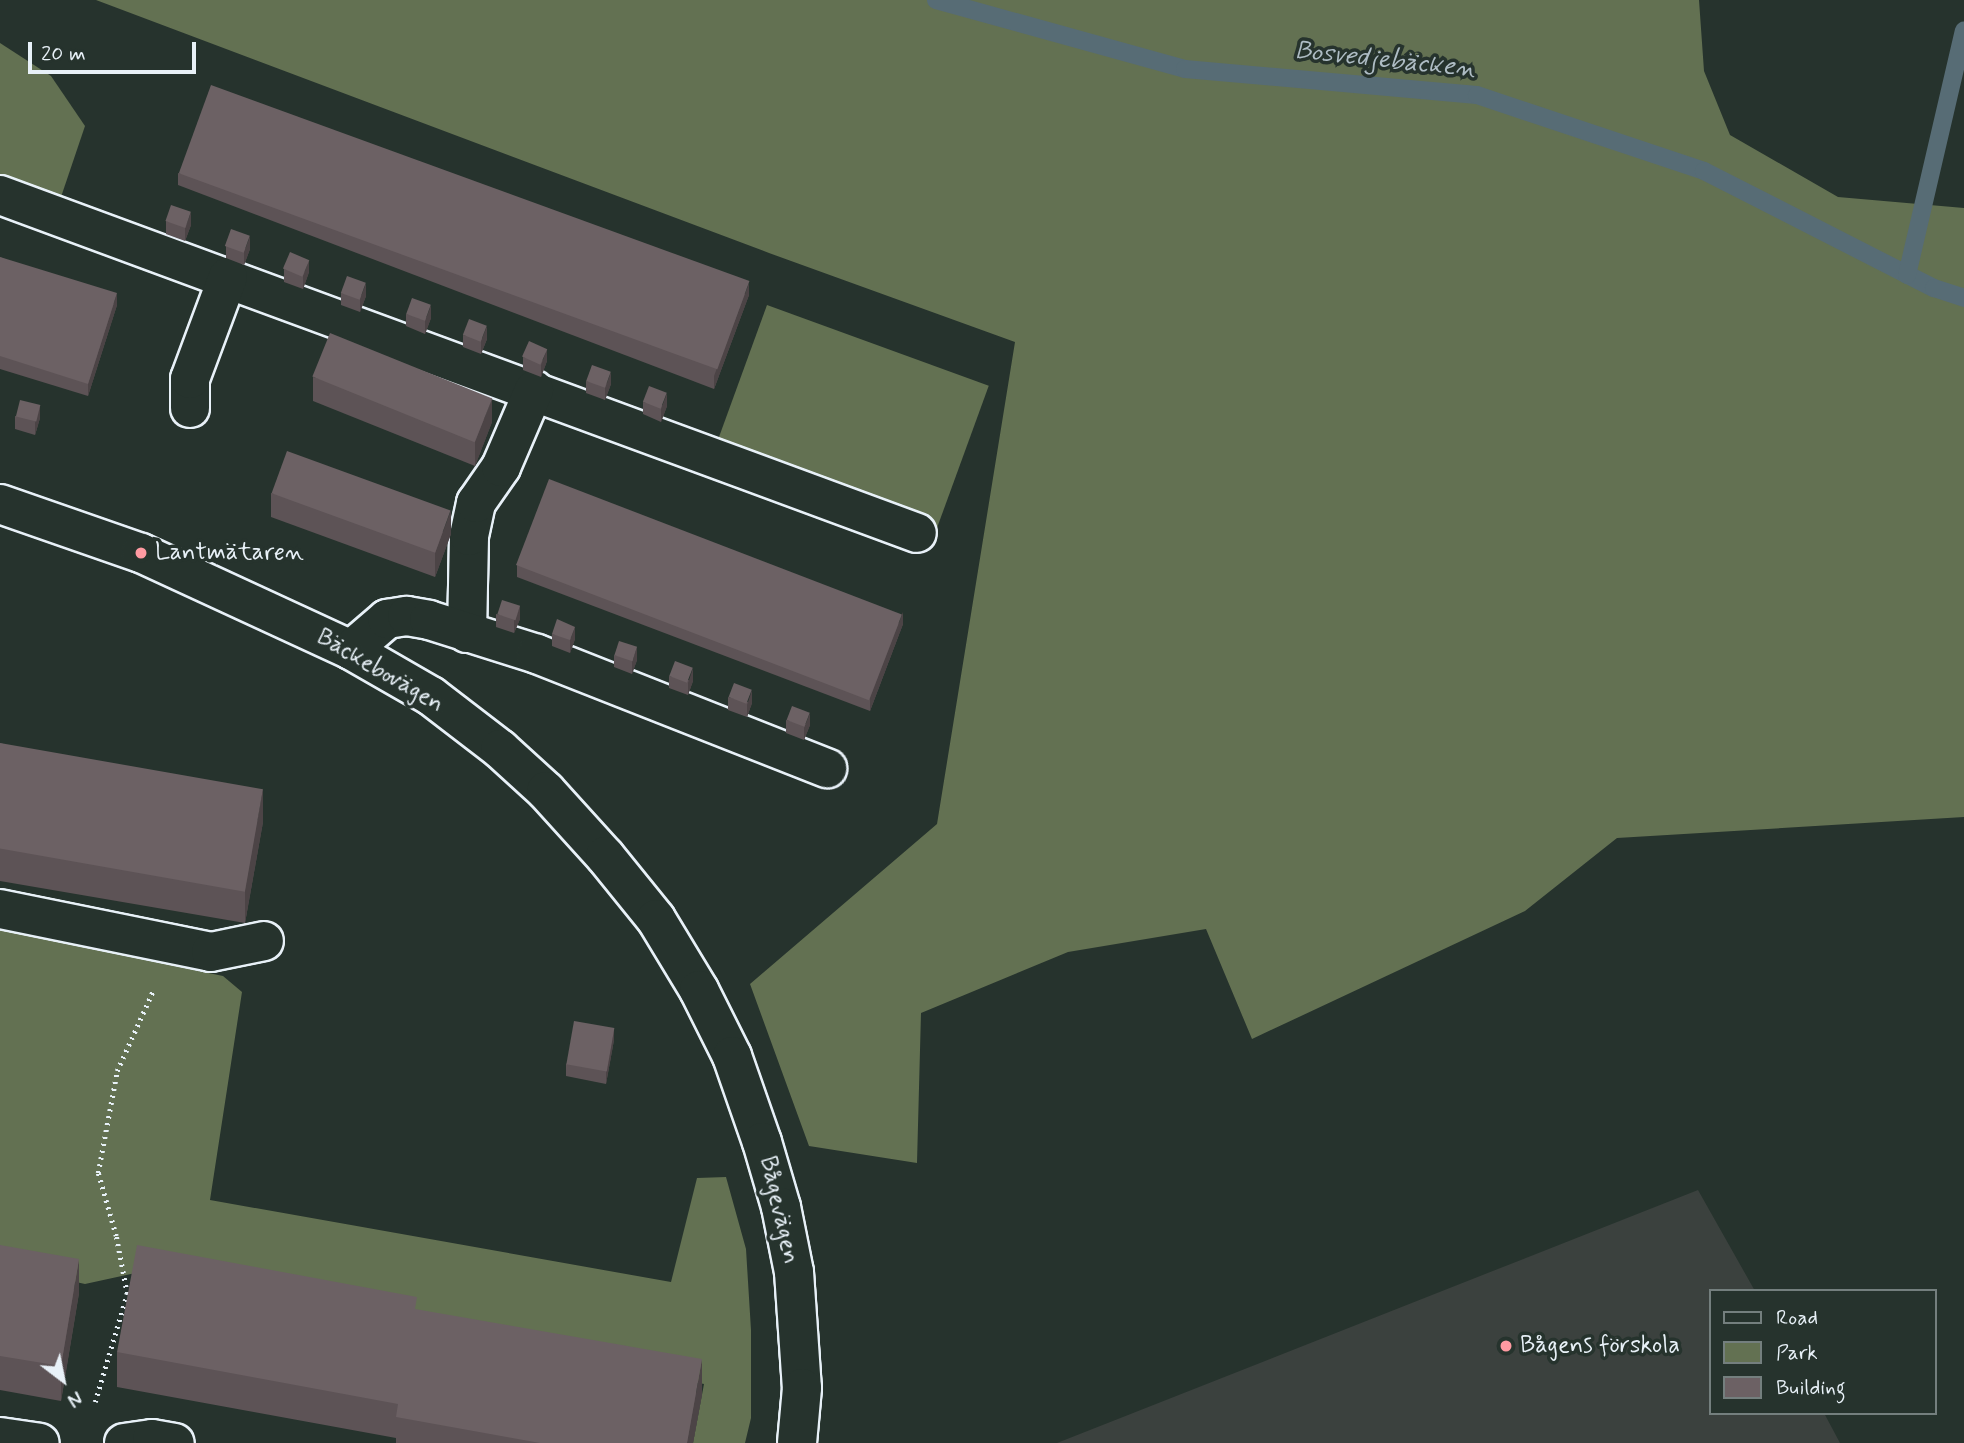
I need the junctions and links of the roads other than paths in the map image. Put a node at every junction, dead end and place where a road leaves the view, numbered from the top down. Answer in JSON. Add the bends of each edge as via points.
{"nodes":[{"id":1,"x":0,"y":195,"type":"edge"},
{"id":2,"x":228,"y":277,"type":"junction"},
{"id":3,"x":534,"y":390,"type":"junction"},
{"id":4,"x":190,"y":408,"type":"dead end"},
{"id":5,"x":0,"y":505,"type":"edge"},
{"id":6,"x":918,"y":533,"type":"dead end"},
{"id":7,"x":467,"y":633,"type":"junction"},
{"id":8,"x":351,"y":650,"type":"junction"},
{"id":9,"x":827,"y":768,"type":"dead end"},
{"id":10,"x":0,"y":909,"type":"edge"},
{"id":11,"x":264,"y":941,"type":"dead end"},
{"id":12,"x":699,"y":990,"type":"joint"},
{"id":13,"x":0,"y":1437,"type":"edge"},
{"id":14,"x":40,"y":1443,"type":"edge"},
{"id":15,"x":124,"y":1443,"type":"edge"},
{"id":16,"x":176,"y":1443,"type":"edge"},
{"id":17,"x":797,"y":1443,"type":"edge"}],
"edges":[{"from":1,"to":2,"type":"street"},
{"from":2,"to":3,"type":"street"},
{"from":2,"to":4,"type":"street","via":[[190,379]]},
{"from":3,"to":6,"type":"street"},
{"from":3,"to":7,"type":"street","via":[[501,467],[476,503],[469,536]]},
{"from":5,"to":8,"type":"street","name":"Bäckebovägen","via":[[141,553]]},
{"from":7,"to":8,"type":"street","via":[[407,616],[387,619]]},
{"from":7,"to":9,"type":"street","via":[[537,654]]},
{"from":8,"to":12,"type":"street","name":"Bäckebovägen","via":[[431,696],[546,791],[656,919]]},
{"from":10,"to":11,"type":"street","via":[[211,952]]},
{"from":12,"to":17,"type":"street","name":"Bågevägen","via":[[732,1056],[781,1207],[794,1272],[802,1388]]},
{"from":13,"to":14,"type":"street"},
{"from":15,"to":16,"type":"street","via":[[152,1439]]}]}
